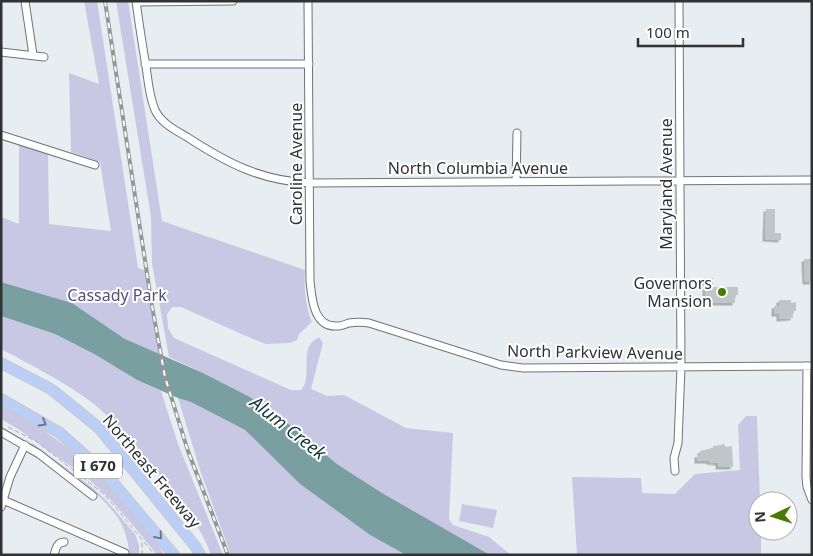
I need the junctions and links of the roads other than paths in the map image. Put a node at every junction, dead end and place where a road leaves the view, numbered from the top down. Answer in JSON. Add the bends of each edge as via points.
{"nodes":[{"id":1,"x":25,"y":1,"type":"edge"},
{"id":2,"x":233,"y":1,"type":"edge"},
{"id":3,"x":308,"y":1,"type":"edge"},
{"id":4,"x":679,"y":1,"type":"edge"},
{"id":5,"x":136,"y":2,"type":"edge"},
{"id":6,"x":1,"y":52,"type":"edge"},
{"id":7,"x":33,"y":56,"type":"junction"},
{"id":8,"x":44,"y":57,"type":"dead end"},
{"id":9,"x":145,"y":64,"type":"junction"},
{"id":10,"x":309,"y":64,"type":"junction"},
{"id":11,"x":517,"y":133,"type":"dead end"},
{"id":12,"x":1,"y":135,"type":"edge"},
{"id":13,"x":95,"y":165,"type":"dead end"},
{"id":14,"x":812,"y":180,"type":"edge"},
{"id":15,"x":680,"y":181,"type":"junction"},
{"id":16,"x":516,"y":182,"type":"junction"},
{"id":17,"x":310,"y":183,"type":"junction"},
{"id":18,"x":325,"y":323,"type":"joint"},
{"id":19,"x":1,"y":357,"type":"edge"},
{"id":20,"x":1,"y":363,"type":"edge"},
{"id":21,"x":809,"y":366,"type":"edge"},
{"id":22,"x":681,"y":367,"type":"junction"},
{"id":23,"x":41,"y":384,"type":"junction"},
{"id":24,"x":1,"y":399,"type":"edge"},
{"id":25,"x":1,"y":432,"type":"edge"},
{"id":26,"x":25,"y":445,"type":"junction"},
{"id":27,"x":675,"y":471,"type":"dead end"},
{"id":28,"x":93,"y":496,"type":"dead end"},
{"id":29,"x":812,"y":500,"type":"edge"},
{"id":30,"x":2,"y":503,"type":"edge"},
{"id":31,"x":64,"y":542,"type":"dead end"},
{"id":32,"x":126,"y":551,"type":"edge"},
{"id":33,"x":54,"y":555,"type":"edge"},
{"id":34,"x":174,"y":555,"type":"edge"},
{"id":35,"x":200,"y":555,"type":"edge"}],
"edges":[{"from":1,"to":7,"type":"street"},
{"from":2,"to":5,"type":"street"},
{"from":3,"to":10,"type":"street","name":"Caroline Avenue"},
{"from":4,"to":15,"type":"street","name":"Maryland Avenue"},
{"from":5,"to":9,"type":"street"},
{"from":6,"to":7,"type":"street"},
{"from":7,"to":8,"type":"street"},
{"from":9,"to":10,"type":"street"},
{"from":9,"to":17,"type":"street","name":"North Columbia Avenue","via":[[160,119],[219,158],[242,168],[284,181]]},
{"from":10,"to":17,"type":"street","name":"Caroline Avenue"},
{"from":11,"to":16,"type":"street"},
{"from":12,"to":13,"type":"street"},
{"from":14,"to":15,"type":"street","name":"North Columbia Avenue"},
{"from":15,"to":16,"type":"street","name":"North Columbia Avenue"},
{"from":15,"to":22,"type":"street","name":"Maryland Avenue"},
{"from":16,"to":17,"type":"street","name":"North Columbia Avenue"},
{"from":17,"to":18,"type":"street","name":"Caroline Avenue","via":[[310,281],[315,312]]},
{"from":18,"to":22,"type":"street","name":"North Parkview Avenue","via":[[337,326],[369,323],[509,367]]},
{"from":19,"to":23,"type":"highway"},
{"from":20,"to":23,"type":"highway","name":"Northeast Freeway","number":"I 670"},
{"from":21,"to":22,"type":"street","name":"North Parkview Avenue"},
{"from":21,"to":29,"type":"street","via":[[806,487]]},
{"from":22,"to":27,"type":"street","name":"Maryland Avenue"},
{"from":23,"to":35,"type":"highway","name":"Northeast Freeway","number":"I 670","via":[[99,428]]},
{"from":24,"to":34,"type":"highway","number":"I 670","one_way":true,"via":[[60,433],[105,472]]},
{"from":25,"to":26,"type":"street"},
{"from":26,"to":28,"type":"street"},
{"from":26,"to":30,"type":"street"},
{"from":30,"to":32,"type":"street"},
{"from":31,"to":33,"type":"street","via":[[57,546]]}]}
